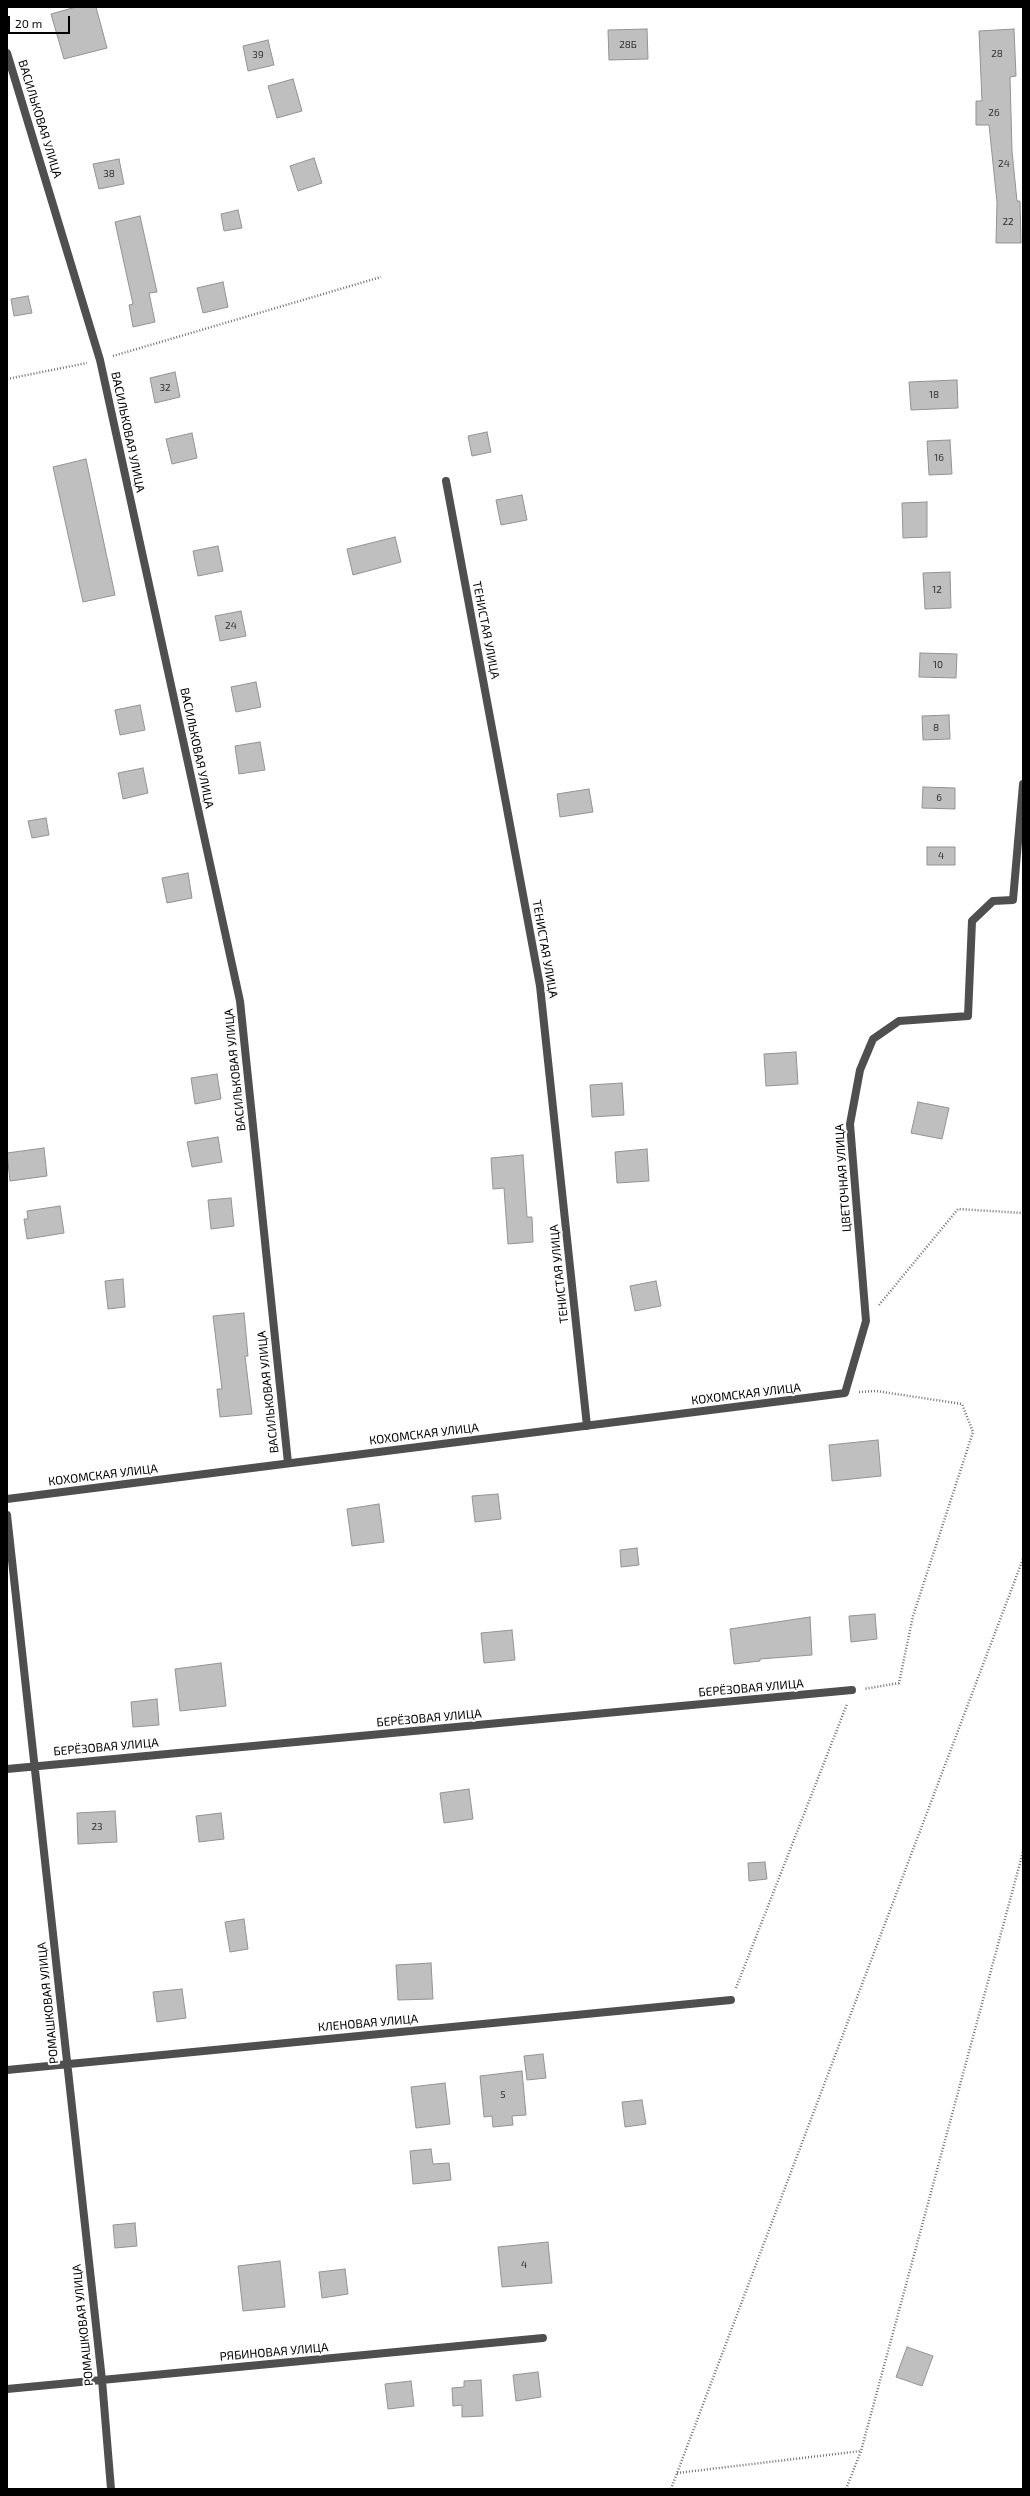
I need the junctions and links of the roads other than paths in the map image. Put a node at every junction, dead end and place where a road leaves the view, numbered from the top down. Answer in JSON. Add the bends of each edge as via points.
{"nodes":[{"id":1,"x":7,"y":52,"type":"edge"},
{"id":2,"x":446,"y":482,"type":"dead end"},
{"id":3,"x":1023,"y":784,"type":"edge"},
{"id":4,"x":845,"y":1393,"type":"joint"},
{"id":5,"x":587,"y":1426,"type":"junction"},
{"id":6,"x":288,"y":1463,"type":"junction"},
{"id":7,"x":7,"y":1499,"type":"edge"},
{"id":8,"x":7,"y":1515,"type":"edge"},
{"id":9,"x":852,"y":1690,"type":"road end"},
{"id":10,"x":34,"y":1766,"type":"junction"},
{"id":11,"x":7,"y":1769,"type":"edge"},
{"id":12,"x":731,"y":2000,"type":"road end"},
{"id":13,"x":67,"y":2064,"type":"junction"},
{"id":14,"x":7,"y":2070,"type":"edge"},
{"id":15,"x":543,"y":2338,"type":"dead end"},
{"id":16,"x":102,"y":2380,"type":"junction"},
{"id":17,"x":7,"y":2389,"type":"edge"},
{"id":18,"x":111,"y":2489,"type":"edge"}],
"edges":[{"from":1,"to":6,"type":"street","name":"ВАСИЛЬКОВАЯ УЛИЦА","via":[[100,360],[240,1000]]},
{"from":2,"to":5,"type":"street","name":"ТЕНИСТАЯ УЛИЦА","via":[[540,986]]},
{"from":3,"to":4,"type":"street","name":"ЦВЕТОЧНАЯ УЛИЦА","via":[[1013,900],[993,901],[972,921],[968,1016],[899,1021],[873,1039],[860,1070],[850,1124],[866,1321]]},
{"from":4,"to":5,"type":"street","name":"КОХОМСКАЯ УЛИЦА"},
{"from":5,"to":6,"type":"street","name":"КОХОМСКАЯ УЛИЦА"},
{"from":6,"to":7,"type":"street","name":"КОХОМСКАЯ УЛИЦА"},
{"from":8,"to":10,"type":"street","name":"РОМАШКОВАЯ УЛИЦА"},
{"from":9,"to":10,"type":"street","name":"БЕРЁЗОВАЯ УЛИЦА"},
{"from":10,"to":11,"type":"street","name":"БЕРЁЗОВАЯ УЛИЦА"},
{"from":10,"to":13,"type":"street","name":"РОМАШКОВАЯ УЛИЦА"},
{"from":12,"to":13,"type":"street","name":"КЛЕНОВАЯ УЛИЦА"},
{"from":13,"to":14,"type":"street","name":"КЛЕНОВАЯ УЛИЦА"},
{"from":13,"to":16,"type":"street","name":"РОМАШКОВАЯ УЛИЦА"},
{"from":15,"to":16,"type":"street","name":"РЯБИНОВАЯ УЛИЦА"},
{"from":16,"to":17,"type":"street","name":"РЯБИНОВАЯ УЛИЦА"},
{"from":16,"to":18,"type":"street","name":"РОМАШКОВАЯ УЛИЦА"}]}
